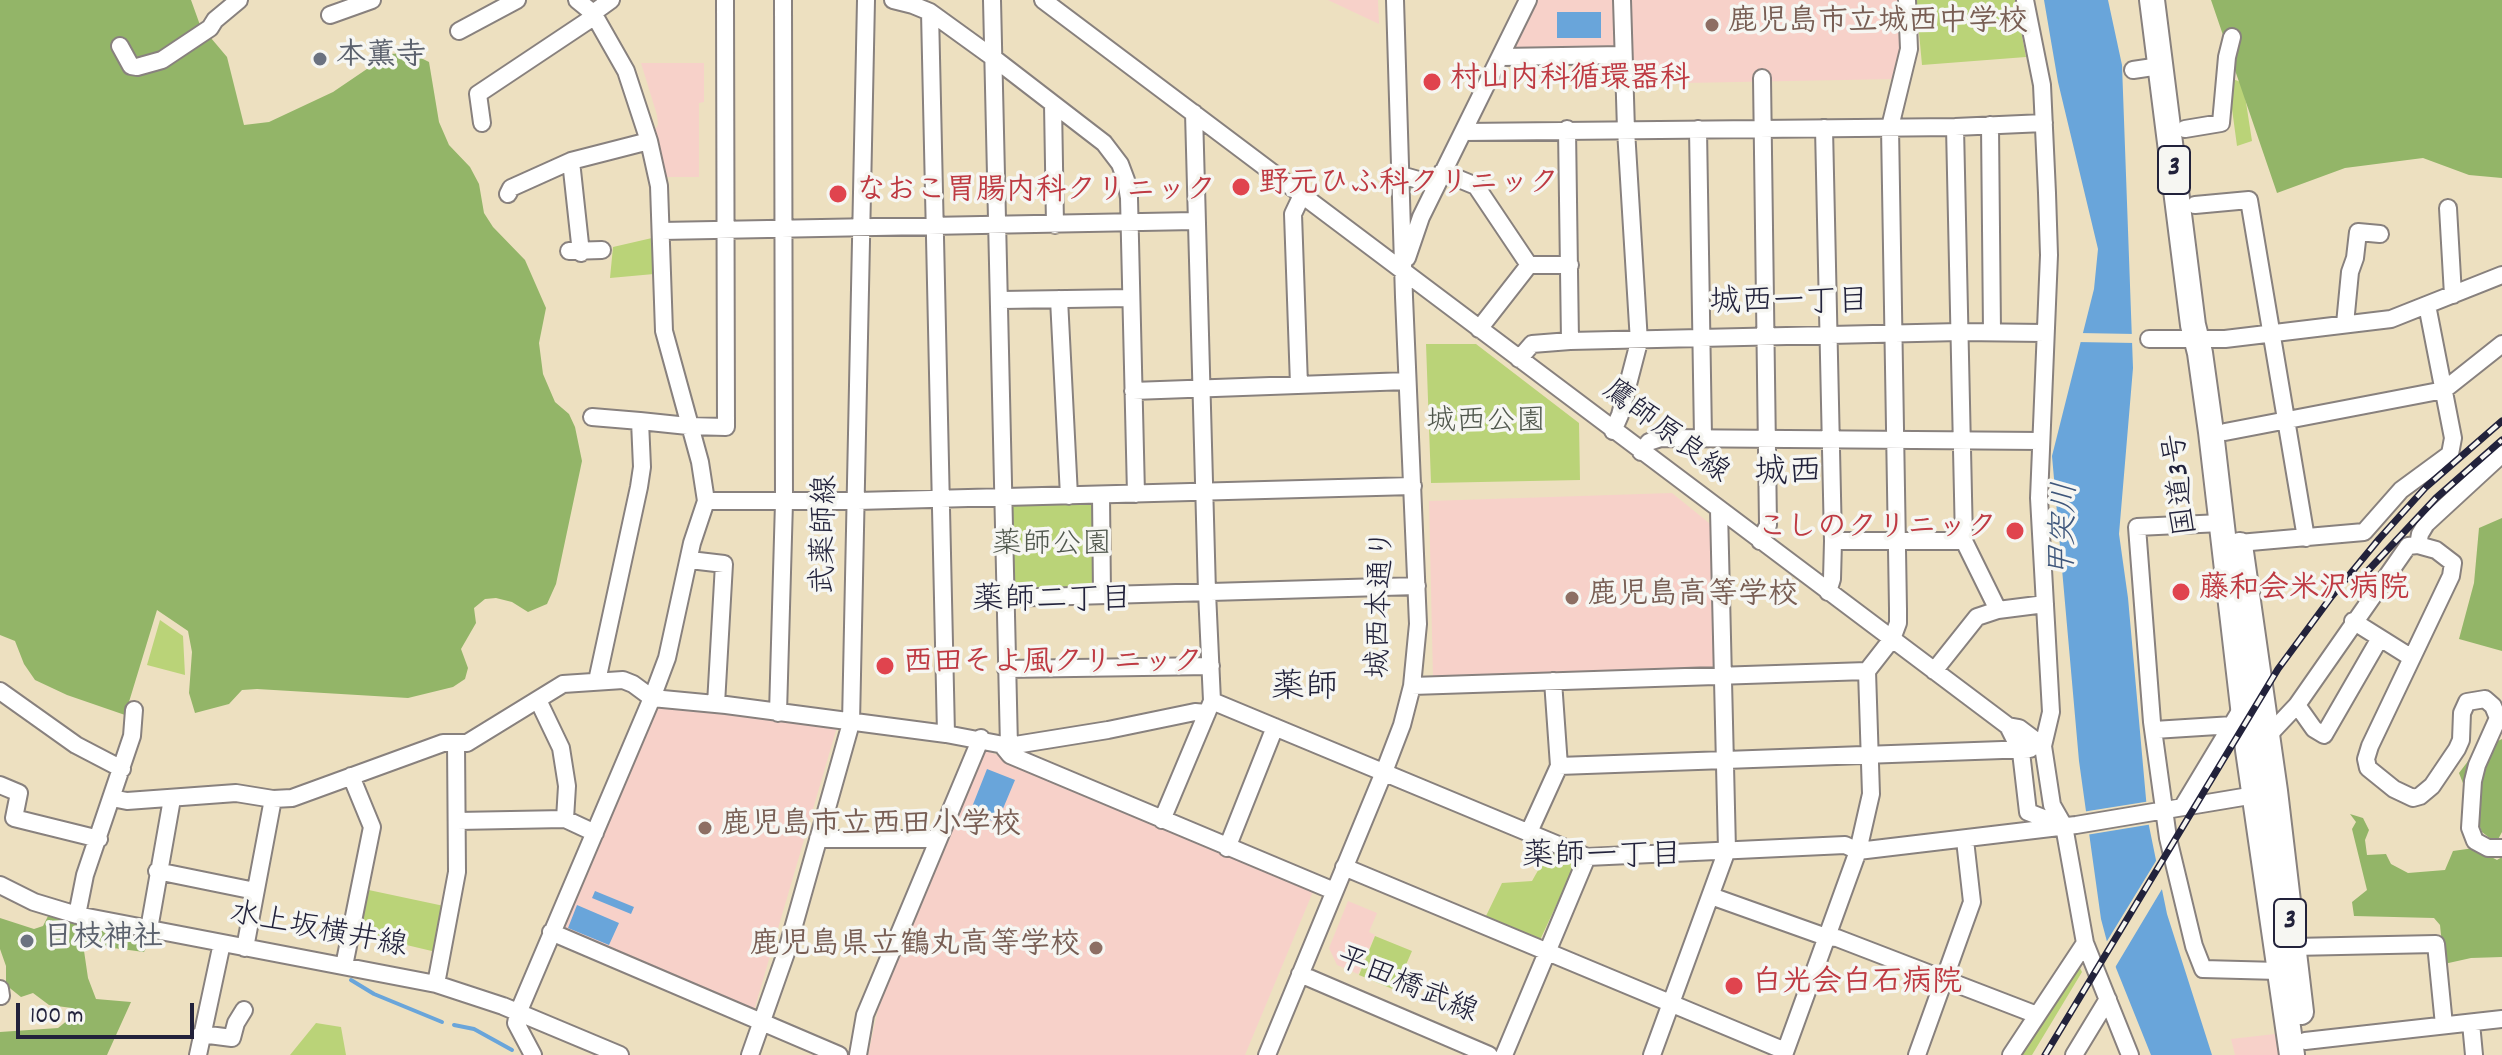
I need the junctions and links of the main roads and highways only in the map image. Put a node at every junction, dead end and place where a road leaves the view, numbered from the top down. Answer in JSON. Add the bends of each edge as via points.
{"nodes":[{"id":1,"x":2152,"y":0,"type":"edge"},
{"id":2,"x":2167,"y":0,"type":"edge"},
{"id":3,"x":2204,"y":340,"type":"junction"},
{"id":4,"x":2258,"y":744,"type":"junction"},
{"id":5,"x":2265,"y":793,"type":"junction"},
{"id":6,"x":2302,"y":1050,"type":"edge"}],
"edges":[{"from":1,"to":3,"type":"highway","name":"国道3号","number":"3"},
{"from":2,"to":3,"type":"highway","name":"国道3号","number":"3","via":[[2195,205]]},
{"from":3,"to":4,"type":"highway","name":"国道3号","number":"3","via":[[2223,401]]},
{"from":3,"to":4,"type":"highway","name":"国道3号","number":"3","via":[[2238,716]]},
{"from":4,"to":5,"type":"highway","name":"国道3号","number":"3"},
{"from":5,"to":6,"type":"highway","name":"国道3号","number":"3","via":[[2293,947]]},
{"from":5,"to":6,"type":"highway","name":"国道3号","number":"3","via":[[2279,971]]}]}
